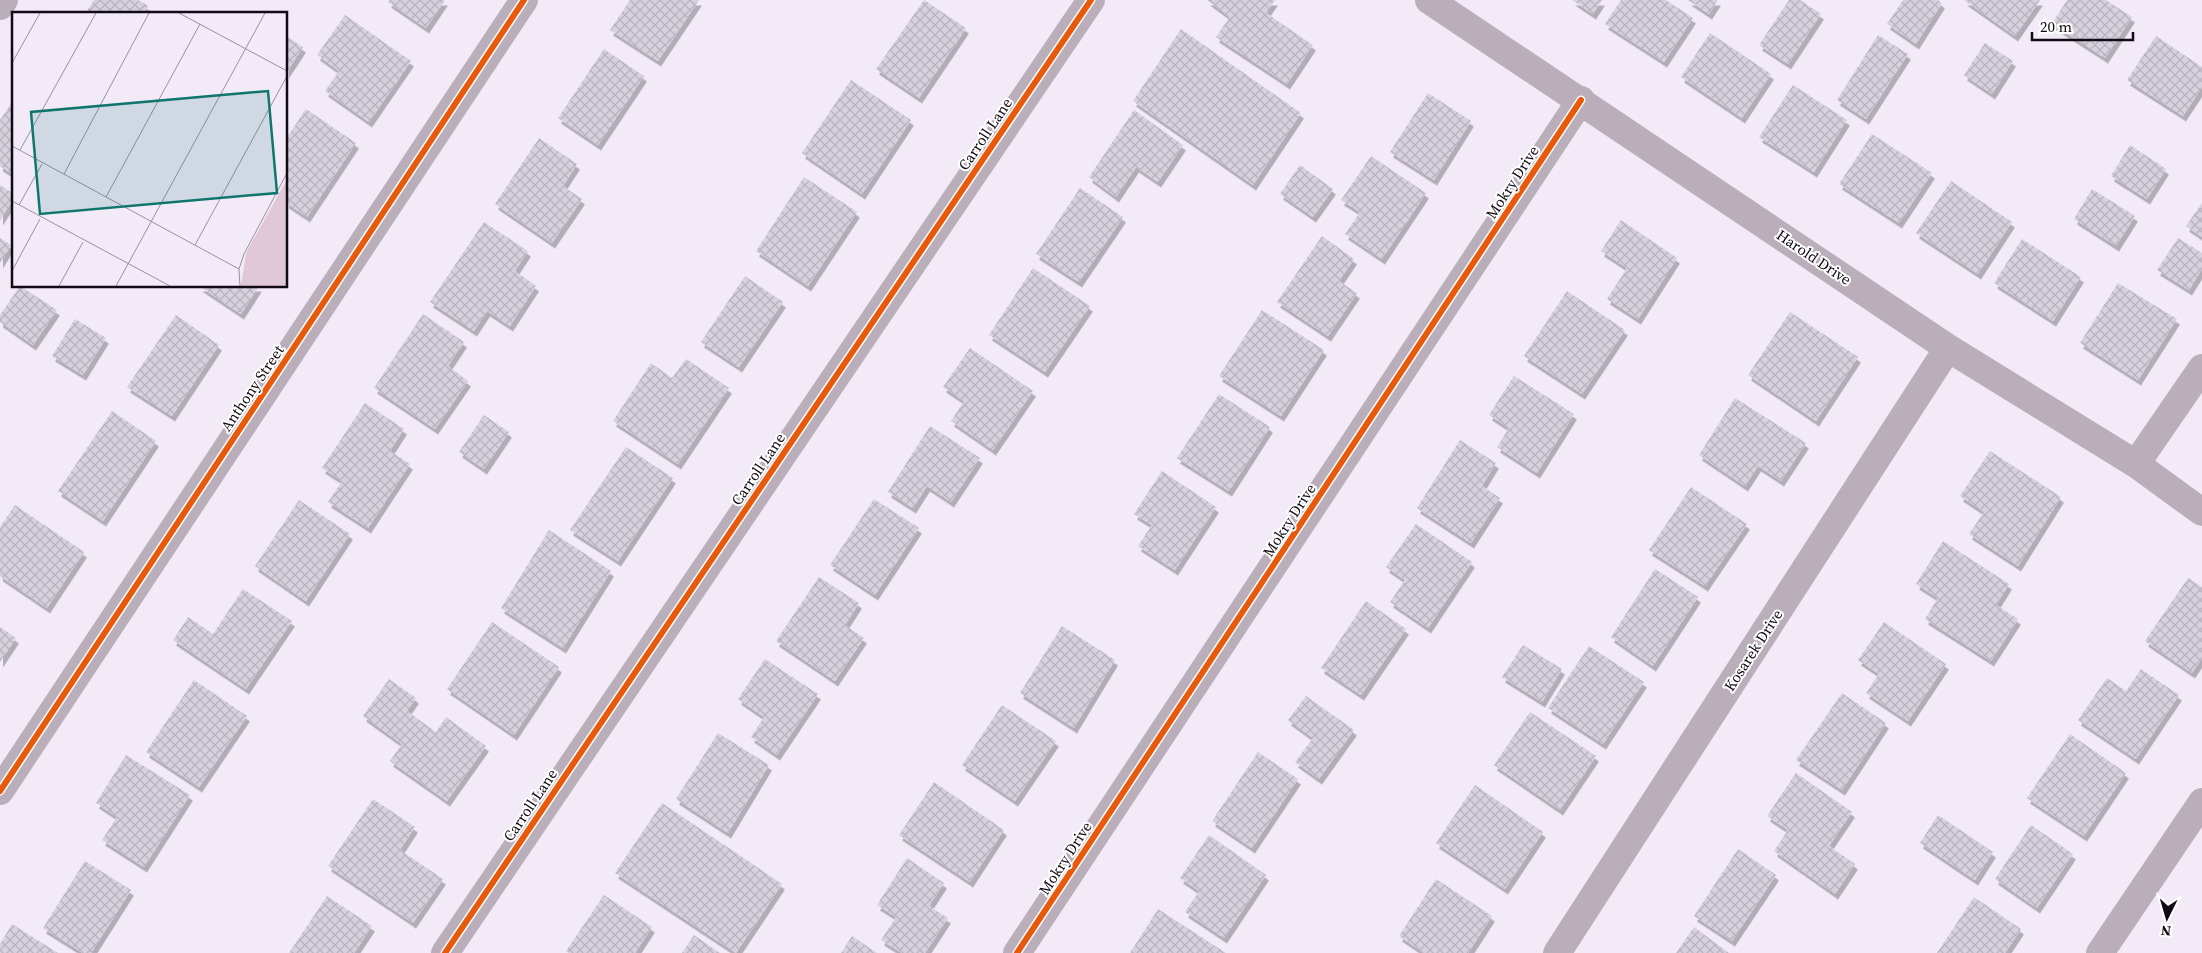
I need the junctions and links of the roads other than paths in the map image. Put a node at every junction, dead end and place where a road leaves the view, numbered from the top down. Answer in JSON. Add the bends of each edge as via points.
{"nodes":[{"id":1,"x":4,"y":0,"type":"edge"},
{"id":2,"x":524,"y":0,"type":"edge"},
{"id":3,"x":1091,"y":0,"type":"edge"},
{"id":4,"x":1429,"y":0,"type":"edge"},
{"id":5,"x":0,"y":6,"type":"edge"},
{"id":6,"x":1581,"y":100,"type":"junction"},
{"id":7,"x":1948,"y":348,"type":"junction"},
{"id":8,"x":2202,"y":368,"type":"edge"},
{"id":9,"x":2136,"y":464,"type":"junction"},
{"id":10,"x":2202,"y":512,"type":"edge"},
{"id":11,"x":0,"y":791,"type":"edge"},
{"id":12,"x":2202,"y":802,"type":"edge"},
{"id":13,"x":445,"y":953,"type":"edge"},
{"id":14,"x":1017,"y":953,"type":"edge"},
{"id":15,"x":1557,"y":953,"type":"edge"},
{"id":16,"x":2100,"y":953,"type":"edge"}],
"edges":[{"from":1,"to":5,"type":"street"},
{"from":2,"to":11,"type":"street","name":"Anthony Street"},
{"from":3,"to":13,"type":"street","name":"Carroll Lane"},
{"from":4,"to":6,"type":"street","name":"Harold Drive"},
{"from":6,"to":7,"type":"street","name":"Harold Drive"},
{"from":6,"to":14,"type":"street","name":"Mokry Drive"},
{"from":7,"to":9,"type":"street","name":"Harold Drive"},
{"from":7,"to":15,"type":"street","name":"Kosarek Drive"},
{"from":8,"to":9,"type":"street"},
{"from":9,"to":10,"type":"street","name":"Harold Drive"},
{"from":12,"to":16,"type":"street"}]}
